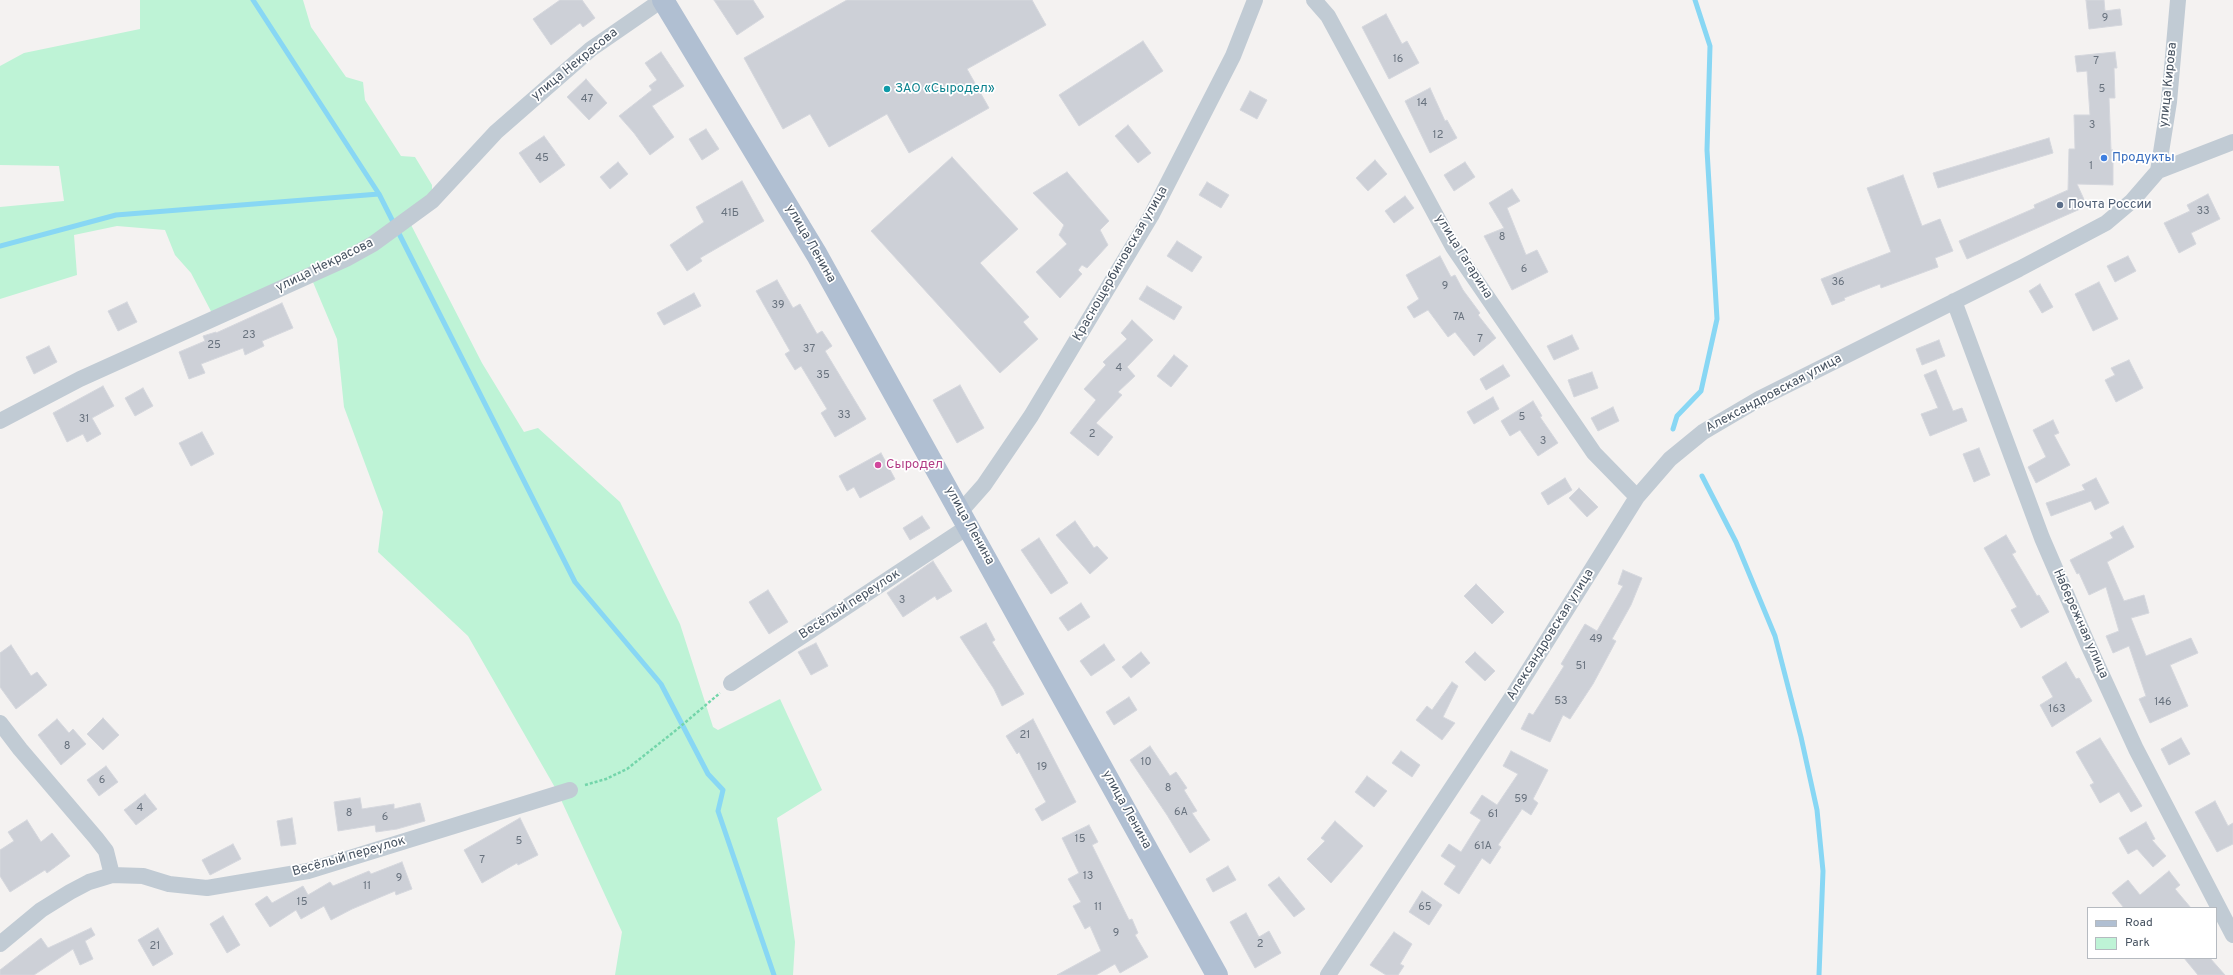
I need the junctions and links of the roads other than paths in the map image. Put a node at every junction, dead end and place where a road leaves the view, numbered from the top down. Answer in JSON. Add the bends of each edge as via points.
{"nodes":[{"id":1,"x":663,"y":0,"type":"edge"},
{"id":2,"x":1254,"y":0,"type":"edge"},
{"id":3,"x":1314,"y":0,"type":"edge"},
{"id":4,"x":2178,"y":0,"type":"edge"},
{"id":5,"x":2233,"y":142,"type":"edge"},
{"id":6,"x":2158,"y":171,"type":"junction"},
{"id":7,"x":1954,"y":301,"type":"junction"},
{"id":8,"x":0,"y":421,"type":"edge"},
{"id":9,"x":1637,"y":497,"type":"junction"},
{"id":10,"x":965,"y":519,"type":"junction"},
{"id":11,"x":731,"y":683,"type":"road end"},
{"id":12,"x":0,"y":723,"type":"edge"},
{"id":13,"x":570,"y":790,"type":"road end"},
{"id":14,"x":112,"y":875,"type":"junction"},
{"id":15,"x":2233,"y":935,"type":"edge"},
{"id":16,"x":0,"y":944,"type":"edge"},
{"id":17,"x":1217,"y":975,"type":"edge"},
{"id":18,"x":1328,"y":975,"type":"edge"}],
"edges":[{"from":1,"to":8,"type":"street","name":"улица Некрасова","via":[[590,49],[496,132],[432,201],[373,244],[346,259],[87,376]]},
{"from":1,"to":10,"type":"main road","name":"улица Ленина","via":[[817,255]]},
{"from":2,"to":10,"type":"street","name":"Краснощербиновская улица","via":[[1233,56],[1152,216],[1032,416],[984,485]]},
{"from":3,"to":9,"type":"street","name":"улица Гагарина","via":[[1328,16],[1453,247],[1594,453]]},
{"from":4,"to":6,"type":"street","name":"улица Кирова","via":[[2169,102]]},
{"from":5,"to":6,"type":"street","name":"Александровская улица"},
{"from":6,"to":7,"type":"street","name":"Александровская улица","via":[[2132,202],[2106,223]]},
{"from":7,"to":9,"type":"street","name":"Александровская улица","via":[[1792,382],[1702,432],[1670,459]]},
{"from":7,"to":15,"type":"street","name":"Набережная улица","via":[[2042,538],[2089,647],[2136,749]]},
{"from":9,"to":18,"type":"street","name":"Александровская улица","via":[[1506,707]]},
{"from":10,"to":11,"type":"street","name":"Весёлый переулок"},
{"from":10,"to":17,"type":"main road","name":"улица Ленина"},
{"from":12,"to":14,"type":"street","via":[[100,842],[106,851]]},
{"from":13,"to":14,"type":"street","name":"Весёлый переулок","via":[[308,871],[207,888],[169,884],[143,876]]},
{"from":14,"to":16,"type":"street","name":"Весёлый переулок","via":[[89,882],[52,902]]}]}
